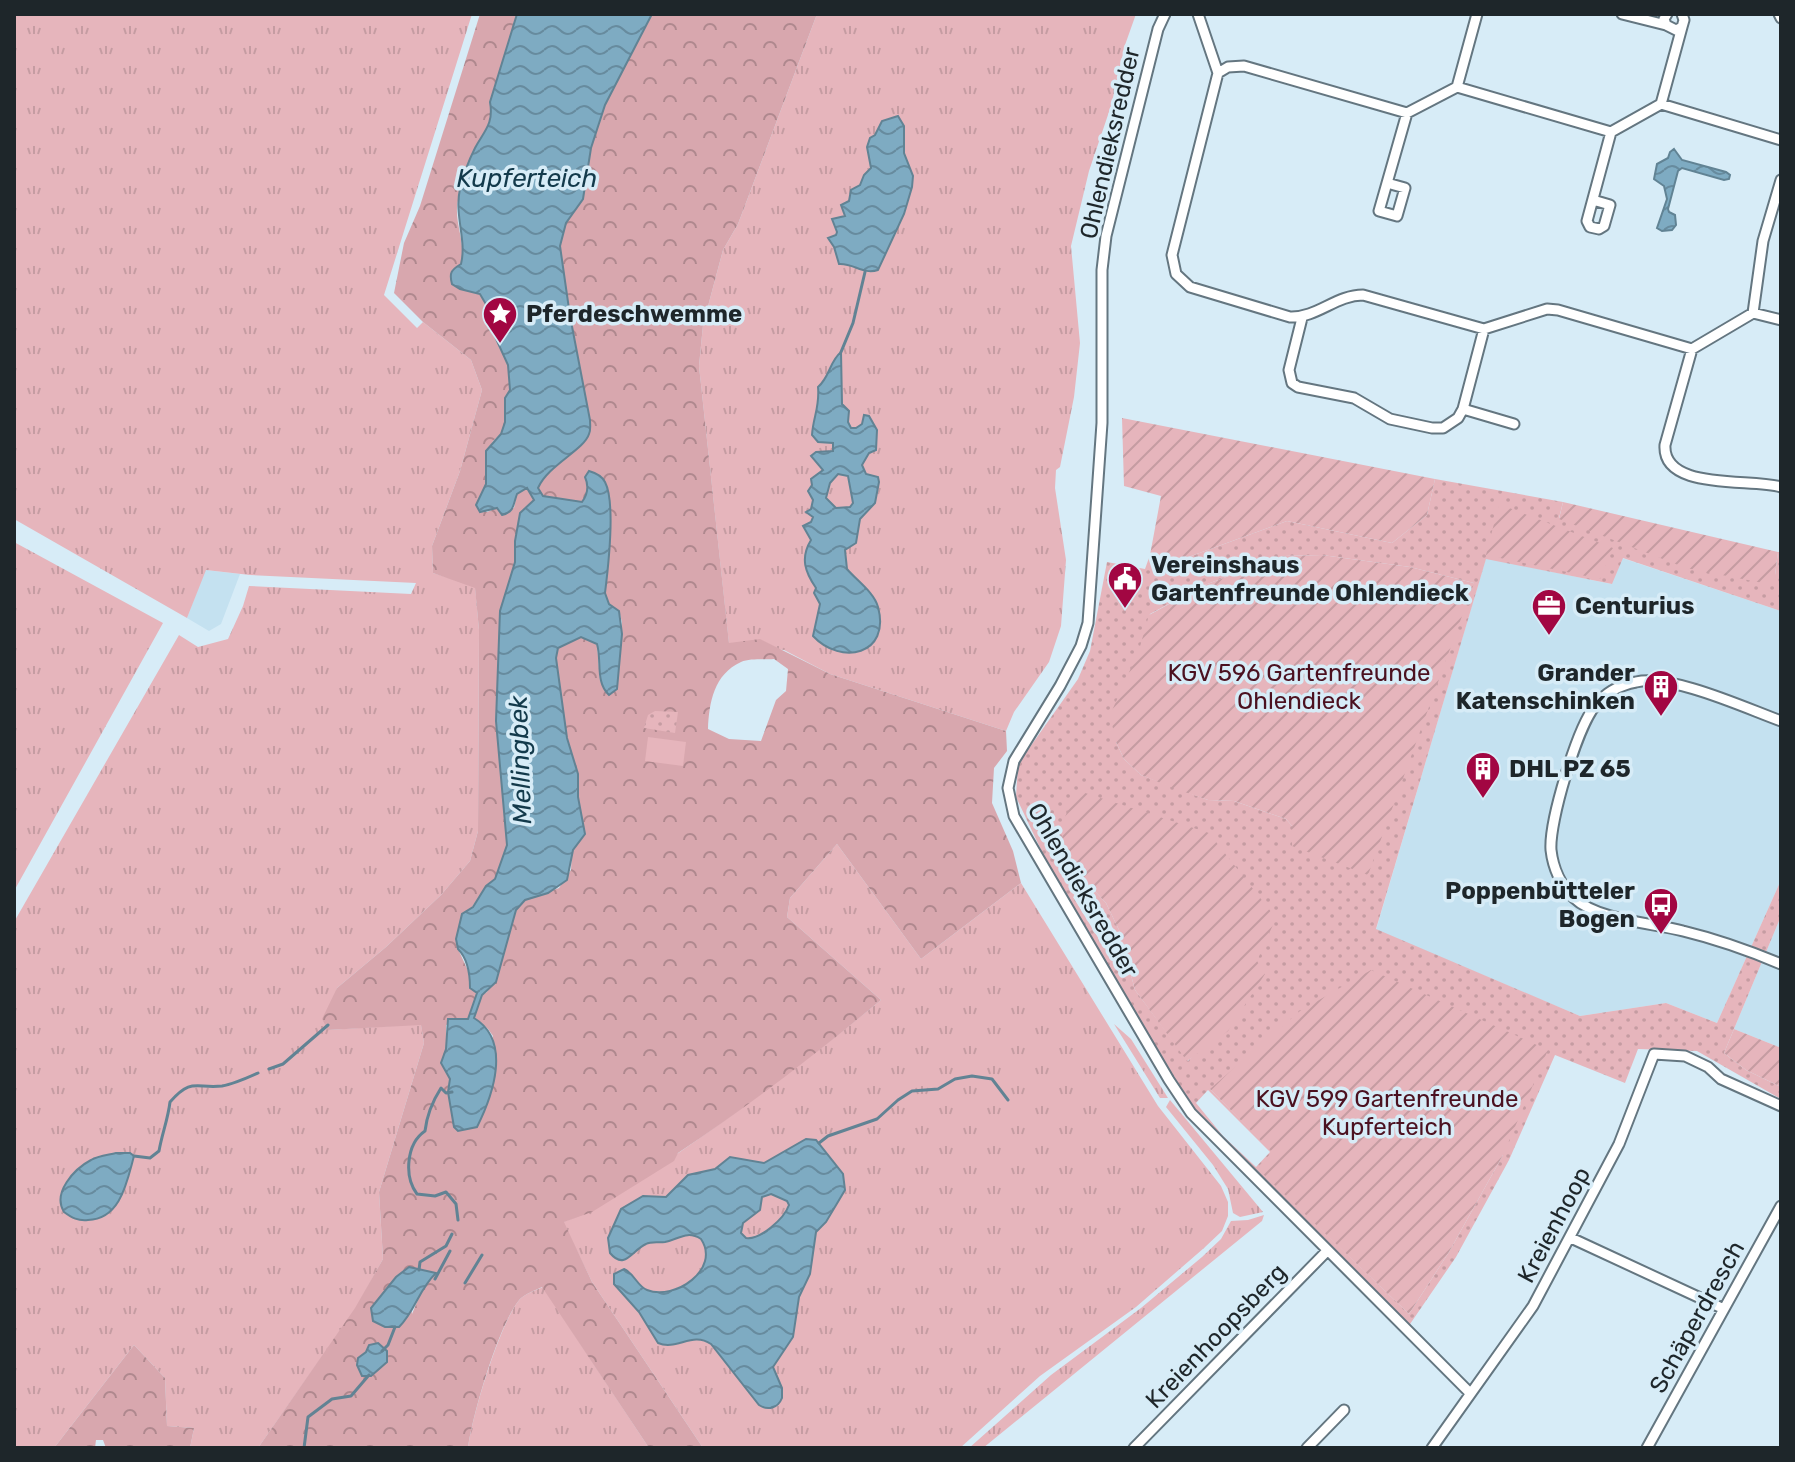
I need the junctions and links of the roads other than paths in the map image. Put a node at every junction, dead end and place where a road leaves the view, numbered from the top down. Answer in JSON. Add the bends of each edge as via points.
{"nodes":[{"id":1,"x":1165,"y":14,"type":"edge"},
{"id":2,"x":1198,"y":14,"type":"edge"},
{"id":3,"x":1477,"y":14,"type":"edge"},
{"id":4,"x":1622,"y":14,"type":"edge"},
{"id":5,"x":1667,"y":14,"type":"edge"},
{"id":6,"x":1682,"y":14,"type":"edge"},
{"id":7,"x":1666,"y":25,"type":"junction"},
{"id":8,"x":1682,"y":27,"type":"junction"},
{"id":9,"x":1218,"y":73,"type":"junction"},
{"id":10,"x":1457,"y":87,"type":"junction"},
{"id":11,"x":1661,"y":104,"type":"junction"},
{"id":12,"x":1407,"y":113,"type":"junction"},
{"id":13,"x":1611,"y":132,"type":"junction"},
{"id":14,"x":1781,"y":140,"type":"edge"},
{"id":15,"x":1781,"y":180,"type":"edge"},
{"id":16,"x":1387,"y":183,"type":"dead end"},
{"id":17,"x":1593,"y":200,"type":"dead end"},
{"id":18,"x":1753,"y":313,"type":"junction"},
{"id":19,"x":1302,"y":318,"type":"junction"},
{"id":20,"x":1781,"y":320,"type":"edge"},
{"id":21,"x":1484,"y":329,"type":"junction"},
{"id":22,"x":1692,"y":349,"type":"junction"},
{"id":23,"x":1463,"y":409,"type":"junction"},
{"id":24,"x":1514,"y":424,"type":"dead end"},
{"id":25,"x":1781,"y":487,"type":"edge"},
{"id":26,"x":1781,"y":721,"type":"edge"},
{"id":27,"x":1781,"y":964,"type":"edge"},
{"id":28,"x":1781,"y":1106,"type":"edge"},
{"id":29,"x":1781,"y":1206,"type":"edge"},
{"id":30,"x":1571,"y":1238,"type":"junction"},
{"id":31,"x":1326,"y":1252,"type":"junction"},
{"id":32,"x":1724,"y":1309,"type":"junction"},
{"id":33,"x":1470,"y":1393,"type":"junction"},
{"id":34,"x":1344,"y":1410,"type":"dead end"},
{"id":35,"x":1134,"y":1448,"type":"edge"},
{"id":36,"x":1307,"y":1448,"type":"edge"},
{"id":37,"x":1432,"y":1448,"type":"edge"},
{"id":38,"x":1647,"y":1448,"type":"edge"}],
"edges":[{"from":1,"to":31,"type":"street","name":"Ohlendieksredder","via":[[1106,236],[1102,423],[1088,623],[1060,686],[1014,761],[1010,804],[1191,1113]]},
{"from":2,"to":9,"type":"street"},
{"from":3,"to":10,"type":"street"},
{"from":4,"to":7,"type":"street"},
{"from":5,"to":7,"type":"street"},
{"from":6,"to":8,"type":"street"},
{"from":7,"to":8,"type":"street"},
{"from":8,"to":11,"type":"street"},
{"from":9,"to":12,"type":"street","via":[[1244,66]]},
{"from":9,"to":19,"type":"street","via":[[1172,265],[1190,287]]},
{"from":10,"to":12,"type":"street"},
{"from":10,"to":13,"type":"street"},
{"from":11,"to":13,"type":"street"},
{"from":11,"to":14,"type":"street"},
{"from":12,"to":16,"type":"street"},
{"from":13,"to":17,"type":"street"},
{"from":15,"to":18,"type":"street","via":[[1761,253]]},
{"from":18,"to":20,"type":"street"},
{"from":18,"to":22,"type":"street"},
{"from":19,"to":21,"type":"street","via":[[1349,295],[1363,295]]},
{"from":19,"to":23,"type":"street","via":[[1289,370],[1298,387],[1354,398],[1390,419],[1432,428],[1451,425]]},
{"from":21,"to":22,"type":"street","via":[[1558,310]]},
{"from":21,"to":23,"type":"street"},
{"from":22,"to":25,"type":"street","via":[[1665,445],[1668,461],[1682,475]]},
{"from":23,"to":24,"type":"street"},
{"from":26,"to":27,"type":"street","via":[[1663,681],[1638,681],[1613,690],[1595,705],[1579,737],[1551,848],[1564,887],[1585,906],[1687,932]]},
{"from":28,"to":30,"type":"street","name":"Kreienhoop","via":[[1685,1056],[1654,1054],[1619,1144]]},
{"from":29,"to":32,"type":"street","name":"Schäperdresch"},
{"from":30,"to":32,"type":"street"},
{"from":30,"to":33,"type":"street","name":"Kreienhoop","via":[[1533,1306]]},
{"from":31,"to":33,"type":"street","name":"Ohlendieksredder"},
{"from":31,"to":35,"type":"street","name":"Kreienhoopsberg"},
{"from":32,"to":38,"type":"street","name":"Schäperdresch"},
{"from":33,"to":37,"type":"street","name":"Kreienhoop"},
{"from":34,"to":36,"type":"street"}]}
